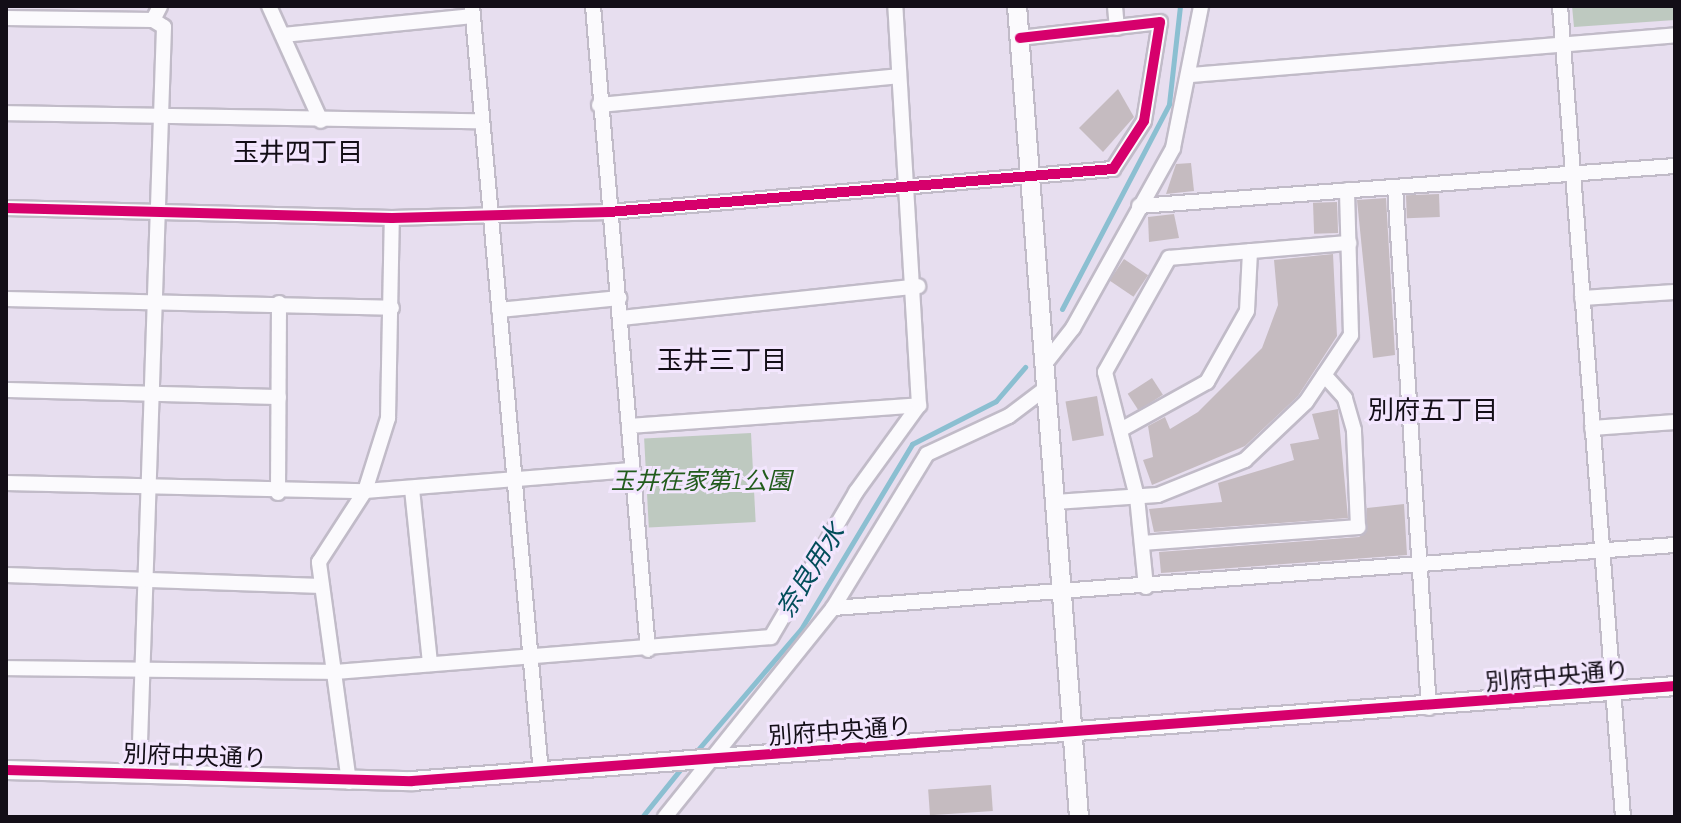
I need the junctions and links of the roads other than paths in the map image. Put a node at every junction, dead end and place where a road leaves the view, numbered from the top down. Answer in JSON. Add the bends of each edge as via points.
{"nodes":[{"id":1,"x":160,"y":6,"type":"edge"},
{"id":2,"x":269,"y":6,"type":"edge"},
{"id":3,"x":593,"y":6,"type":"edge"},
{"id":4,"x":895,"y":6,"type":"edge"},
{"id":5,"x":1017,"y":6,"type":"edge"},
{"id":6,"x":1115,"y":6,"type":"edge"},
{"id":7,"x":1201,"y":6,"type":"edge"},
{"id":8,"x":1560,"y":6,"type":"edge"},
{"id":9,"x":472,"y":11,"type":"edge"},
{"id":10,"x":6,"y":18,"type":"edge"},
{"id":11,"x":153,"y":20,"type":"junction"},
{"id":12,"x":1117,"y":28,"type":"junction"},
{"id":13,"x":283,"y":35,"type":"junction"},
{"id":14,"x":1675,"y":35,"type":"edge"},
{"id":15,"x":1020,"y":38,"type":"junction"},
{"id":16,"x":1562,"y":43,"type":"junction"},
{"id":17,"x":1192,"y":75,"type":"junction"},
{"id":18,"x":899,"y":76,"type":"junction"},
{"id":19,"x":599,"y":105,"type":"junction"},
{"id":20,"x":6,"y":113,"type":"edge"},
{"id":21,"x":162,"y":119,"type":"junction"},
{"id":22,"x":321,"y":121,"type":"junction"},
{"id":23,"x":482,"y":121,"type":"junction"},
{"id":24,"x":1675,"y":166,"type":"edge"},
{"id":25,"x":1572,"y":173,"type":"junction"},
{"id":26,"x":1031,"y":177,"type":"junction"},
{"id":27,"x":909,"y":186,"type":"junction"},
{"id":28,"x":1395,"y":187,"type":"junction"},
{"id":29,"x":1347,"y":190,"type":"junction"},
{"id":30,"x":1139,"y":206,"type":"junction"},
{"id":31,"x":6,"y":208,"type":"edge"},
{"id":32,"x":490,"y":211,"type":"junction"},
{"id":33,"x":158,"y":212,"type":"junction"},
{"id":34,"x":609,"y":212,"type":"junction"},
{"id":35,"x":392,"y":218,"type":"junction"},
{"id":36,"x":1349,"y":243,"type":"junction"},
{"id":37,"x":1250,"y":251,"type":"junction"},
{"id":38,"x":918,"y":286,"type":"junction"},
{"id":39,"x":1675,"y":292,"type":"edge"},
{"id":40,"x":619,"y":298,"type":"junction"},
{"id":41,"x":1582,"y":298,"type":"junction"},
{"id":42,"x":6,"y":299,"type":"edge"},
{"id":43,"x":279,"y":303,"type":"junction"},
{"id":44,"x":155,"y":304,"type":"junction"},
{"id":45,"x":392,"y":308,"type":"junction"},
{"id":46,"x":499,"y":310,"type":"junction"},
{"id":47,"x":621,"y":318,"type":"junction"},
{"id":48,"x":1044,"y":365,"type":"junction"},
{"id":49,"x":1324,"y":375,"type":"junction"},
{"id":50,"x":1046,"y":388,"type":"junction"},
{"id":51,"x":6,"y":390,"type":"edge"},
{"id":52,"x":152,"y":396,"type":"junction"},
{"id":53,"x":279,"y":397,"type":"junction"},
{"id":54,"x":919,"y":405,"type":"junction"},
{"id":55,"x":1675,"y":422,"type":"edge"},
{"id":56,"x":629,"y":426,"type":"junction"},
{"id":57,"x":1124,"y":428,"type":"junction"},
{"id":58,"x":1592,"y":428,"type":"junction"},
{"id":59,"x":631,"y":470,"type":"junction"},
{"id":60,"x":6,"y":483,"type":"edge"},
{"id":61,"x":513,"y":483,"type":"junction"},
{"id":62,"x":149,"y":489,"type":"junction"},
{"id":63,"x":412,"y":489,"type":"junction"},
{"id":64,"x":365,"y":491,"type":"junction"},
{"id":65,"x":278,"y":493,"type":"junction"},
{"id":66,"x":1137,"y":497,"type":"junction"},
{"id":67,"x":1055,"y":502,"type":"junction"},
{"id":68,"x":1142,"y":543,"type":"junction"},
{"id":69,"x":1675,"y":545,"type":"edge"},
{"id":70,"x":1601,"y":550,"type":"junction"},
{"id":71,"x":1419,"y":564,"type":"junction"},
{"id":72,"x":6,"y":575,"type":"edge"},
{"id":73,"x":147,"y":581,"type":"junction"},
{"id":74,"x":322,"y":586,"type":"junction"},
{"id":75,"x":1146,"y":587,"type":"junction"},
{"id":76,"x":1062,"y":593,"type":"junction"},
{"id":77,"x":833,"y":608,"type":"junction"},
{"id":78,"x":648,"y":650,"type":"junction"},
{"id":79,"x":533,"y":656,"type":"junction"},
{"id":80,"x":430,"y":664,"type":"junction"},
{"id":81,"x":6,"y":668,"type":"edge"},
{"id":82,"x":336,"y":672,"type":"junction"},
{"id":83,"x":143,"y":674,"type":"junction"},
{"id":84,"x":1675,"y":686,"type":"edge"},
{"id":85,"x":1612,"y":691,"type":"junction"},
{"id":86,"x":1429,"y":708,"type":"junction"},
{"id":87,"x":1073,"y":734,"type":"junction"},
{"id":88,"x":705,"y":761,"type":"junction"},
{"id":89,"x":6,"y":770,"type":"edge"},
{"id":90,"x":541,"y":773,"type":"junction"},
{"id":91,"x":139,"y":774,"type":"junction"},
{"id":92,"x":349,"y":782,"type":"junction"},
{"id":93,"x":665,"y":817,"type":"edge"},
{"id":94,"x":1079,"y":817,"type":"edge"},
{"id":95,"x":1623,"y":817,"type":"edge"}],
"edges":[{"from":1,"to":11,"type":"street"},
{"from":2,"to":13,"type":"street"},
{"from":3,"to":19,"type":"street"},
{"from":4,"to":18,"type":"street"},
{"from":5,"to":15,"type":"street"},
{"from":6,"to":12,"type":"street"},
{"from":7,"to":17,"type":"street"},
{"from":8,"to":16,"type":"street"},
{"from":9,"to":13,"type":"street"},
{"from":9,"to":23,"type":"street"},
{"from":10,"to":11,"type":"street"},
{"from":11,"to":21,"type":"street","via":[[164,27],[167,47]]},
{"from":12,"to":15,"type":"street"},
{"from":12,"to":26,"type":"street","via":[[1160,22],[1144,121],[1113,169]]},
{"from":13,"to":22,"type":"street"},
{"from":14,"to":16,"type":"street"},
{"from":15,"to":26,"type":"street"},
{"from":16,"to":17,"type":"street"},
{"from":16,"to":25,"type":"street"},
{"from":17,"to":30,"type":"street","via":[[1173,148]]},
{"from":18,"to":19,"type":"street"},
{"from":18,"to":27,"type":"street"},
{"from":19,"to":34,"type":"street"},
{"from":20,"to":21,"type":"street"},
{"from":21,"to":22,"type":"street"},
{"from":21,"to":33,"type":"street"},
{"from":22,"to":23,"type":"street"},
{"from":23,"to":32,"type":"street"},
{"from":24,"to":25,"type":"street"},
{"from":25,"to":28,"type":"street"},
{"from":25,"to":41,"type":"street"},
{"from":26,"to":27,"type":"street"},
{"from":26,"to":48,"type":"street"},
{"from":27,"to":34,"type":"street"},
{"from":27,"to":38,"type":"street"},
{"from":28,"to":29,"type":"street"},
{"from":28,"to":71,"type":"street"},
{"from":29,"to":30,"type":"street"},
{"from":29,"to":36,"type":"street"},
{"from":30,"to":48,"type":"street","via":[[1073,328]]},
{"from":31,"to":33,"type":"street"},
{"from":32,"to":34,"type":"street"},
{"from":32,"to":35,"type":"street"},
{"from":32,"to":46,"type":"street"},
{"from":33,"to":35,"type":"street"},
{"from":33,"to":44,"type":"street"},
{"from":34,"to":40,"type":"street"},
{"from":35,"to":45,"type":"street"},
{"from":36,"to":37,"type":"street"},
{"from":36,"to":49,"type":"street","via":[[1351,335]]},
{"from":37,"to":57,"type":"street","via":[[1247,311],[1207,382]]},
{"from":37,"to":57,"type":"street","via":[[1169,258],[1105,372]]},
{"from":38,"to":47,"type":"street"},
{"from":38,"to":54,"type":"street"},
{"from":39,"to":41,"type":"street"},
{"from":40,"to":46,"type":"street"},
{"from":40,"to":47,"type":"street"},
{"from":41,"to":58,"type":"street"},
{"from":42,"to":44,"type":"street"},
{"from":43,"to":44,"type":"street"},
{"from":43,"to":45,"type":"street"},
{"from":43,"to":53,"type":"street"},
{"from":44,"to":52,"type":"street"},
{"from":45,"to":64,"type":"street","via":[[388,418]]},
{"from":46,"to":61,"type":"street"},
{"from":47,"to":56,"type":"street"},
{"from":48,"to":50,"type":"street"},
{"from":49,"to":66,"type":"street","via":[[1245,460]]},
{"from":49,"to":68,"type":"street","via":[[1345,398],[1354,430],[1358,527]]},
{"from":50,"to":67,"type":"street"},
{"from":50,"to":77,"type":"street","via":[[1009,416],[927,454]]},
{"from":51,"to":52,"type":"street"},
{"from":52,"to":53,"type":"street"},
{"from":52,"to":62,"type":"street"},
{"from":53,"to":65,"type":"street"},
{"from":54,"to":56,"type":"street"},
{"from":54,"to":78,"type":"street","via":[[856,492],[771,637]]},
{"from":55,"to":58,"type":"street"},
{"from":56,"to":59,"type":"street"},
{"from":57,"to":66,"type":"street"},
{"from":58,"to":70,"type":"street"},
{"from":59,"to":61,"type":"street"},
{"from":59,"to":78,"type":"street"},
{"from":60,"to":62,"type":"street"},
{"from":61,"to":63,"type":"street"},
{"from":61,"to":79,"type":"street"},
{"from":62,"to":65,"type":"street"},
{"from":62,"to":73,"type":"street"},
{"from":63,"to":64,"type":"street"},
{"from":63,"to":80,"type":"street"},
{"from":64,"to":65,"type":"street"},
{"from":64,"to":74,"type":"street","via":[[319,562]]},
{"from":66,"to":67,"type":"street"},
{"from":66,"to":68,"type":"street"},
{"from":67,"to":76,"type":"street"},
{"from":68,"to":75,"type":"street"},
{"from":69,"to":70,"type":"street"},
{"from":70,"to":71,"type":"street"},
{"from":70,"to":85,"type":"street"},
{"from":71,"to":75,"type":"street"},
{"from":71,"to":86,"type":"street"},
{"from":72,"to":73,"type":"street"},
{"from":73,"to":74,"type":"street"},
{"from":73,"to":83,"type":"street"},
{"from":74,"to":82,"type":"street"},
{"from":75,"to":76,"type":"street"},
{"from":76,"to":77,"type":"street"},
{"from":76,"to":87,"type":"street"},
{"from":77,"to":88,"type":"street"},
{"from":78,"to":79,"type":"street"},
{"from":79,"to":80,"type":"street"},
{"from":79,"to":90,"type":"street"},
{"from":80,"to":82,"type":"street"},
{"from":81,"to":83,"type":"street"},
{"from":82,"to":83,"type":"street"},
{"from":82,"to":92,"type":"street"},
{"from":83,"to":91,"type":"street"},
{"from":84,"to":85,"type":"street","name":"別府中央通り"},
{"from":85,"to":86,"type":"street","name":"別府中央通り"},
{"from":85,"to":95,"type":"street"},
{"from":86,"to":87,"type":"street","name":"別府中央通り"},
{"from":87,"to":88,"type":"street","name":"別府中央通り"},
{"from":87,"to":94,"type":"street"},
{"from":88,"to":90,"type":"street","name":"別府中央通り"},
{"from":88,"to":93,"type":"street"},
{"from":89,"to":91,"type":"street","name":"別府中央通り"},
{"from":90,"to":92,"type":"street","name":"別府中央通り"},
{"from":91,"to":92,"type":"street","name":"別府中央通り"}]}
